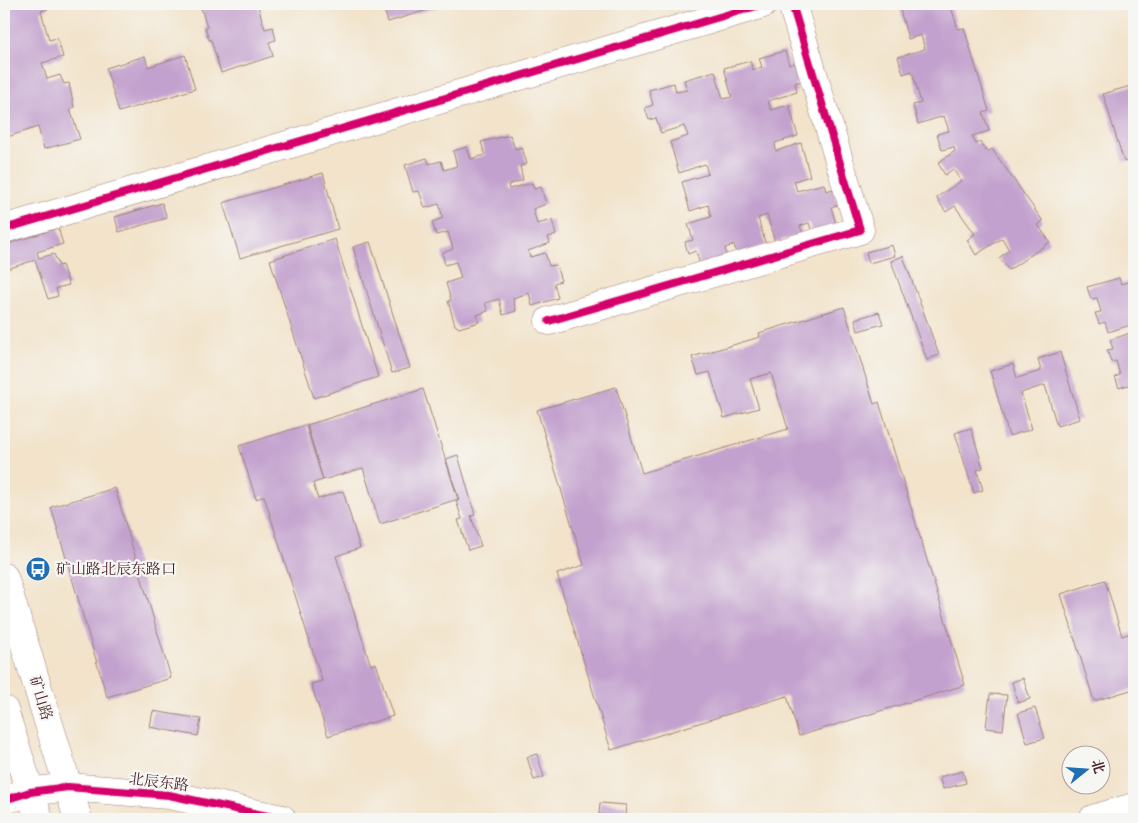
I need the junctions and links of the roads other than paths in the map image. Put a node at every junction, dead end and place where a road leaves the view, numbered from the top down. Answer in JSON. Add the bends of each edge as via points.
{"nodes":[{"id":1,"x":763,"y":4,"type":"edge"},
{"id":2,"x":792,"y":4,"type":"edge"},
{"id":3,"x":4,"y":228,"type":"edge"},
{"id":4,"x":549,"y":320,"type":"dead end"},
{"id":5,"x":4,"y":577,"type":"edge"},
{"id":6,"x":4,"y":710,"type":"edge"},
{"id":7,"x":68,"y":787,"type":"junction"},
{"id":8,"x":30,"y":792,"type":"junction"},
{"id":9,"x":4,"y":800,"type":"edge"},
{"id":10,"x":1134,"y":807,"type":"edge"},
{"id":11,"x":38,"y":819,"type":"edge"},
{"id":12,"x":57,"y":819,"type":"edge"},
{"id":13,"x":78,"y":819,"type":"edge"},
{"id":14,"x":282,"y":819,"type":"edge"},
{"id":15,"x":1093,"y":819,"type":"edge"}],
"edges":[{"from":1,"to":3,"type":"street"},
{"from":2,"to":4,"type":"street","via":[[860,230]]},
{"from":5,"to":7,"type":"street","name":"矿山路"},
{"from":6,"to":8,"type":"street"},
{"from":7,"to":8,"type":"street","name":"北辰东路"},
{"from":7,"to":13,"type":"street","name":"矿山路"},
{"from":7,"to":14,"type":"street","name":"北辰东路","via":[[169,795]]},
{"from":8,"to":9,"type":"street","name":"北辰东路"},
{"from":8,"to":11,"type":"street"},
{"from":8,"to":12,"type":"street"},
{"from":10,"to":15,"type":"street"}]}
